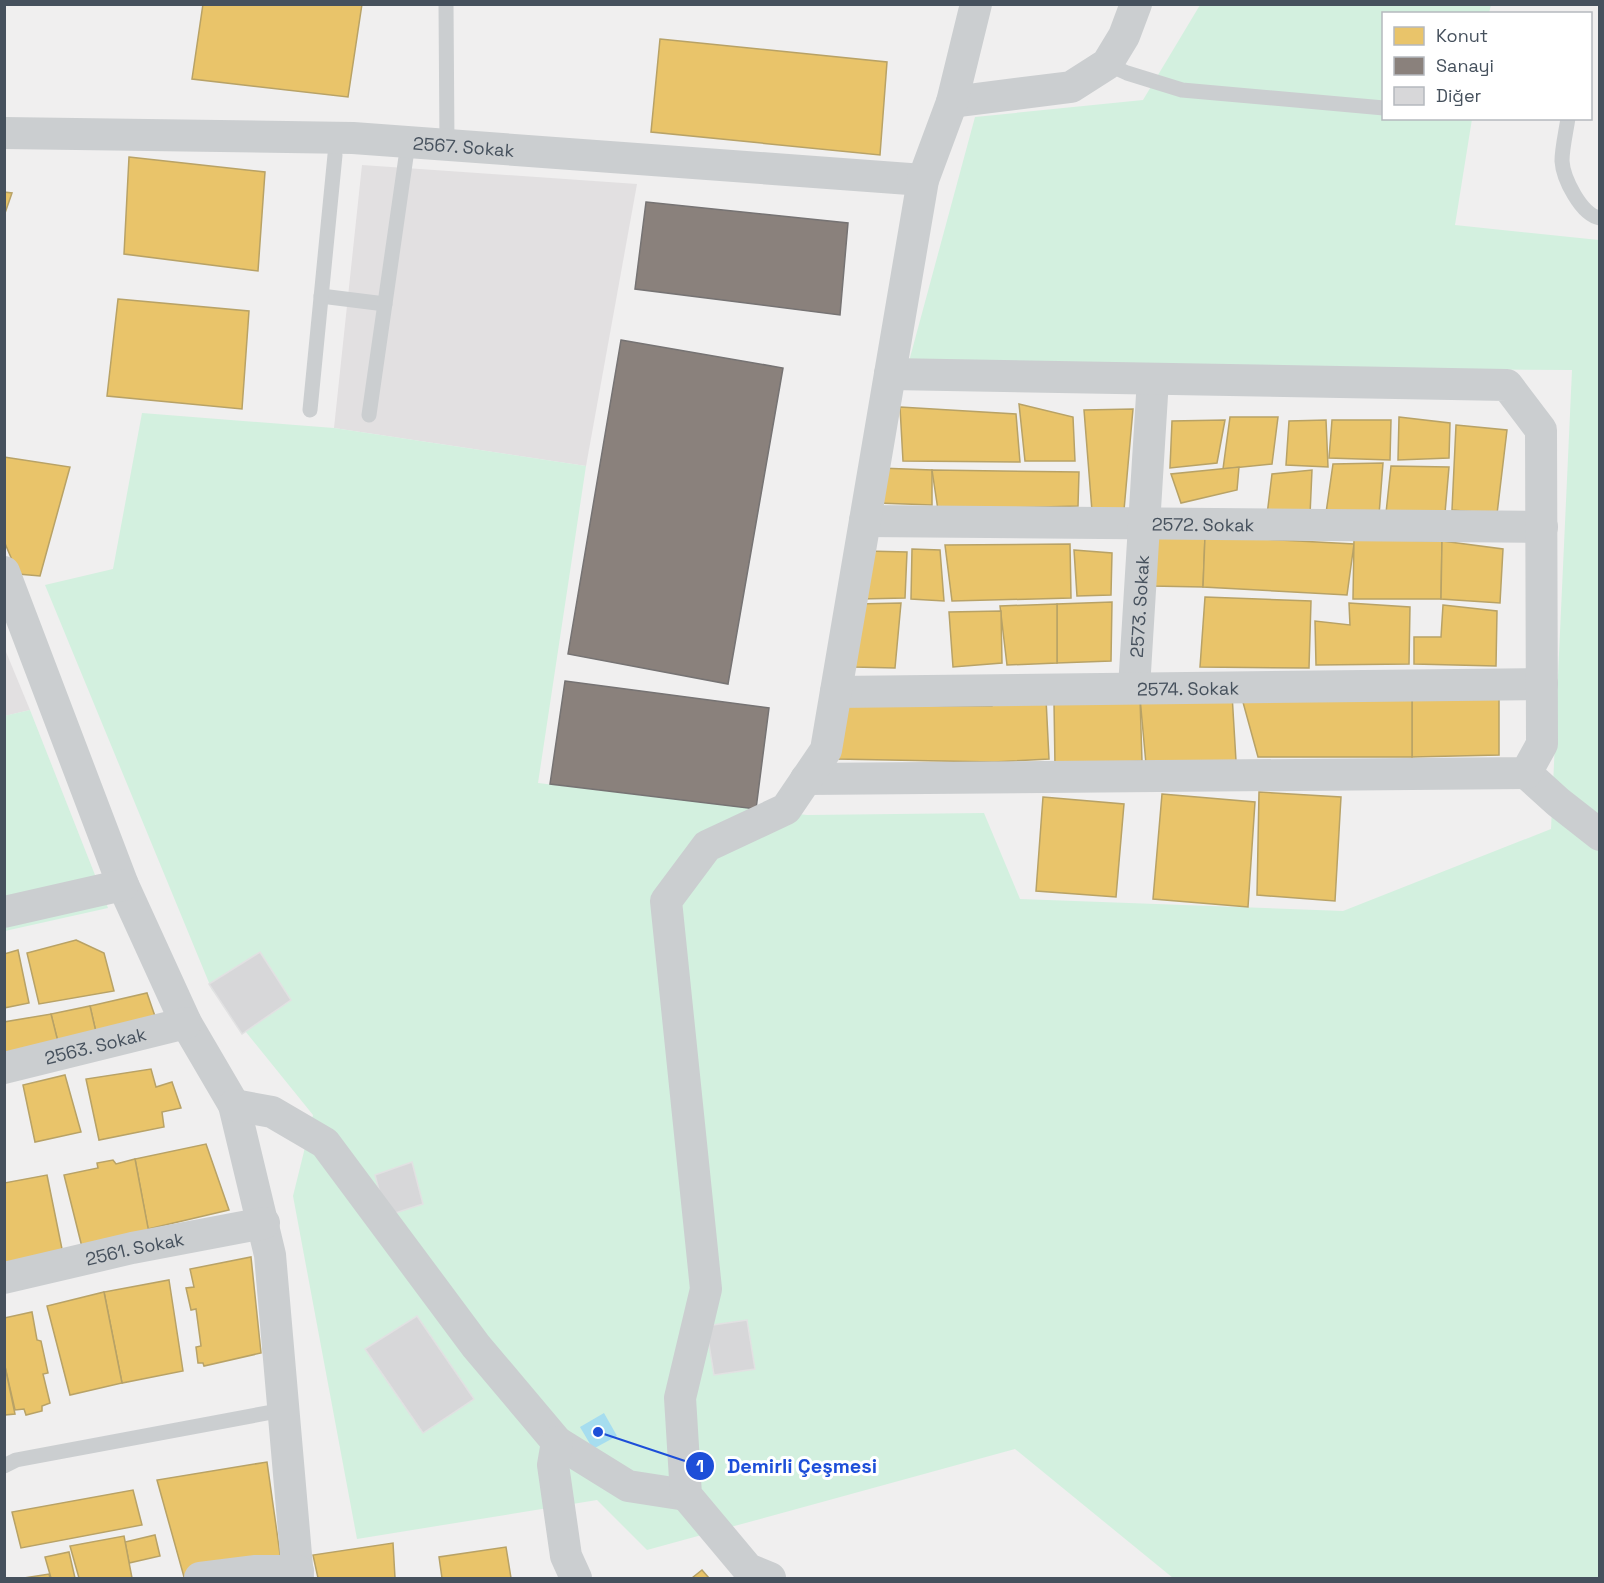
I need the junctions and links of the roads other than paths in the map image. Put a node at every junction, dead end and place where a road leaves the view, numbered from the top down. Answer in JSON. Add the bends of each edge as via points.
{"nodes":[{"id":1,"x":446,"y":4,"type":"edge"},
{"id":2,"x":976,"y":4,"type":"edge"},
{"id":3,"x":1136,"y":4,"type":"edge"},
{"id":4,"x":1107,"y":64,"type":"junction"},
{"id":5,"x":952,"y":102,"type":"junction"},
{"id":6,"x":1382,"y":108,"type":"edge"},
{"id":7,"x":1568,"y":120,"type":"edge"},
{"id":8,"x":4,"y":133,"type":"edge"},
{"id":9,"x":408,"y":143,"type":"junction"},
{"id":10,"x":447,"y":145,"type":"junction"},
{"id":11,"x":335,"y":155,"type":"dead end"},
{"id":12,"x":923,"y":180,"type":"junction"},
{"id":13,"x":1599,"y":218,"type":"edge"},
{"id":14,"x":321,"y":296,"type":"junction"},
{"id":15,"x":385,"y":304,"type":"junction"},
{"id":16,"x":890,"y":374,"type":"junction"},
{"id":17,"x":1153,"y":379,"type":"junction"},
{"id":18,"x":310,"y":410,"type":"dead end"},
{"id":19,"x":369,"y":415,"type":"dead end"},
{"id":20,"x":865,"y":520,"type":"junction"},
{"id":21,"x":1144,"y":523,"type":"junction"},
{"id":22,"x":1542,"y":527,"type":"junction"},
{"id":23,"x":4,"y":572,"type":"edge"},
{"id":24,"x":1542,"y":684,"type":"junction"},
{"id":25,"x":1134,"y":688,"type":"junction"},
{"id":26,"x":836,"y":692,"type":"junction"},
{"id":27,"x":1526,"y":773,"type":"junction"},
{"id":28,"x":806,"y":779,"type":"junction"},
{"id":29,"x":1599,"y":835,"type":"edge"},
{"id":30,"x":123,"y":885,"type":"junction"},
{"id":31,"x":4,"y":912,"type":"edge"},
{"id":32,"x":186,"y":1023,"type":"junction"},
{"id":33,"x":4,"y":1068,"type":"edge"},
{"id":34,"x":234,"y":1105,"type":"junction"},
{"id":35,"x":264,"y":1223,"type":"junction"},
{"id":36,"x":4,"y":1278,"type":"edge"},
{"id":37,"x":283,"y":1410,"type":"junction"},
{"id":38,"x":557,"y":1442,"type":"junction"},
{"id":39,"x":4,"y":1466,"type":"edge"},
{"id":40,"x":686,"y":1495,"type":"junction"},
{"id":41,"x":298,"y":1575,"type":"edge"},
{"id":42,"x":757,"y":1575,"type":"edge"},
{"id":43,"x":200,"y":1578,"type":"edge"},
{"id":44,"x":576,"y":1578,"type":"edge"}],
"edges":[{"from":1,"to":10,"type":"lane"},
{"from":2,"to":5,"type":"street"},
{"from":3,"to":4,"type":"street","via":[[1124,36]]},
{"from":4,"to":5,"type":"street","via":[[1071,87]]},
{"from":4,"to":6,"type":"lane","via":[[1182,90]]},
{"from":5,"to":12,"type":"street"},
{"from":7,"to":13,"type":"lane","via":[[1562,162],[1576,200]]},
{"from":8,"to":9,"type":"street","name":"2567. Sokak","via":[[353,138]]},
{"from":9,"to":10,"type":"street","name":"2567. Sokak"},
{"from":9,"to":15,"type":"lane"},
{"from":10,"to":12,"type":"street","name":"2567. Sokak"},
{"from":11,"to":14,"type":"lane"},
{"from":12,"to":16,"type":"street"},
{"from":14,"to":15,"type":"lane"},
{"from":14,"to":18,"type":"lane"},
{"from":15,"to":19,"type":"lane"},
{"from":16,"to":17,"type":"street"},
{"from":16,"to":20,"type":"street"},
{"from":17,"to":21,"type":"street","name":"2573. Sokak"},
{"from":17,"to":22,"type":"street","via":[[1507,385],[1541,430]]},
{"from":20,"to":21,"type":"street","name":"2572. Sokak"},
{"from":20,"to":26,"type":"street"},
{"from":21,"to":22,"type":"street","name":"2572. Sokak"},
{"from":21,"to":25,"type":"street","name":"2573. Sokak"},
{"from":22,"to":24,"type":"street"},
{"from":23,"to":30,"type":"street"},
{"from":24,"to":25,"type":"street","name":"2574. Sokak"},
{"from":24,"to":27,"type":"street","via":[[1542,744]]},
{"from":25,"to":26,"type":"street","name":"2574. Sokak"},
{"from":26,"to":28,"type":"street","via":[[826,750]]},
{"from":27,"to":28,"type":"street"},
{"from":27,"to":29,"type":"street"},
{"from":28,"to":40,"type":"street","via":[[786,809],[707,846],[666,901],[706,1289],[680,1398]]},
{"from":30,"to":31,"type":"street"},
{"from":30,"to":32,"type":"street"},
{"from":32,"to":33,"type":"street","name":"2563. Sokak"},
{"from":32,"to":34,"type":"street"},
{"from":34,"to":35,"type":"street"},
{"from":34,"to":38,"type":"street","via":[[272,1112],[325,1143],[476,1346]]},
{"from":35,"to":36,"type":"street","name":"2561. Sokak"},
{"from":35,"to":37,"type":"street"},
{"from":37,"to":39,"type":"lane","via":[[16,1460]]},
{"from":37,"to":41,"type":"street"},
{"from":38,"to":40,"type":"street","via":[[628,1486]]},
{"from":38,"to":44,"type":"street","via":[[553,1465],[566,1556]]},
{"from":40,"to":42,"type":"street"},
{"from":41,"to":43,"type":"street","via":[[256,1571]]}]}
